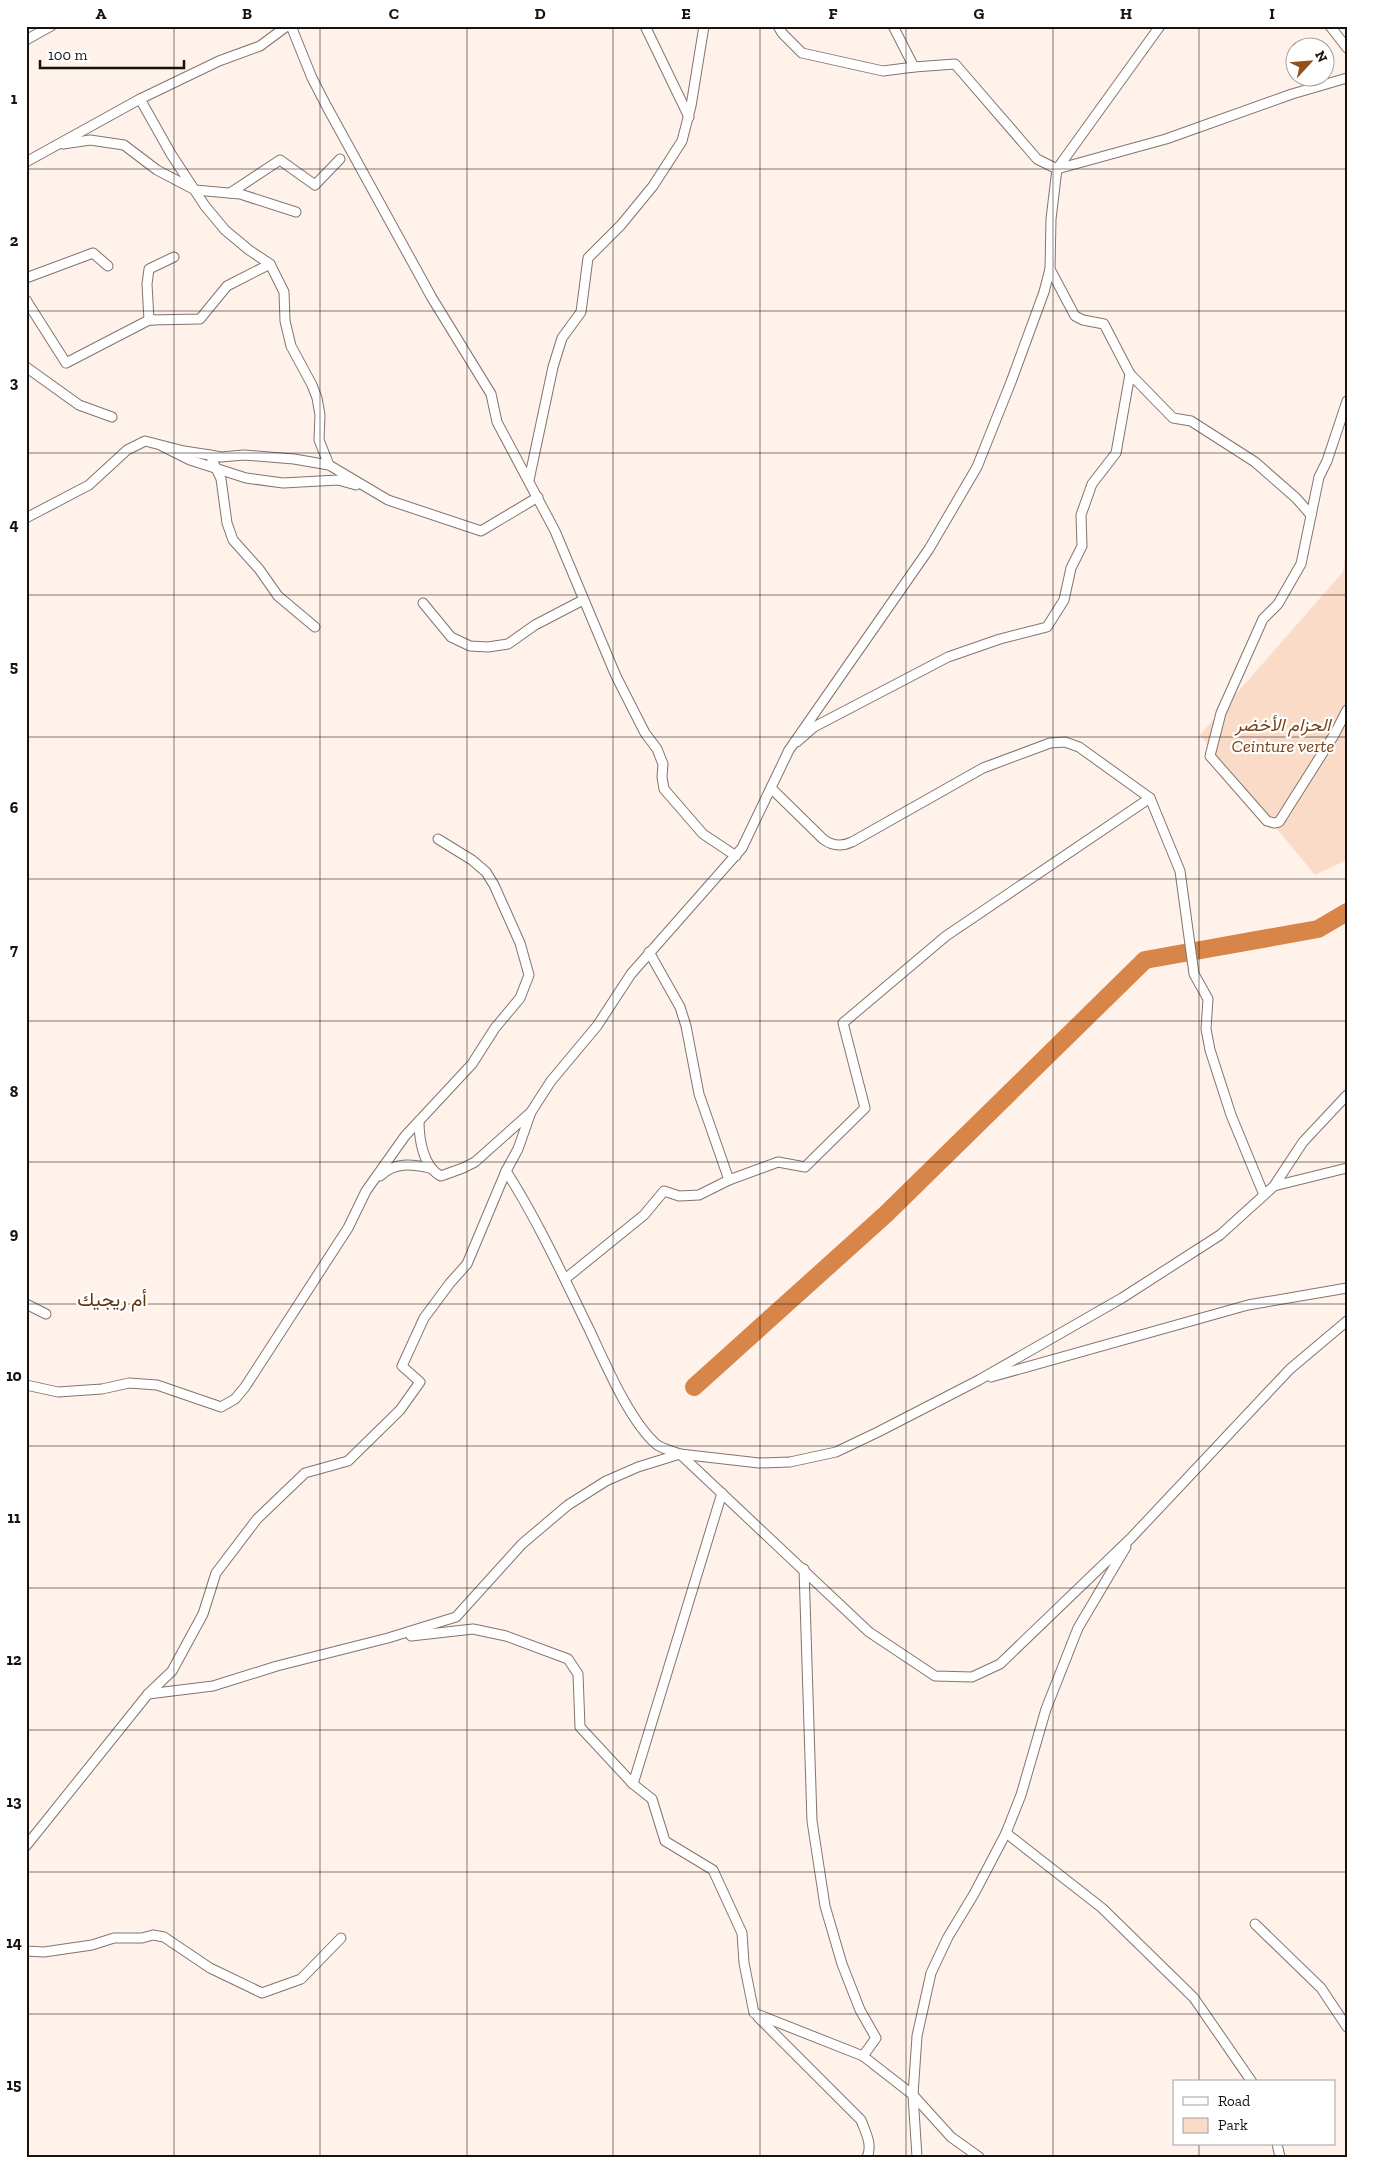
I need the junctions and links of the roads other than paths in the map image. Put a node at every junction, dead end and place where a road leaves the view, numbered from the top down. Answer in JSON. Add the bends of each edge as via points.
{"nodes":[{"id":1,"x":51,"y":26,"type":"edge"},
{"id":2,"x":289,"y":26,"type":"edge"},
{"id":3,"x":646,"y":26,"type":"edge"},
{"id":4,"x":704,"y":26,"type":"edge"},
{"id":5,"x":778,"y":26,"type":"edge"},
{"id":6,"x":893,"y":26,"type":"edge"},
{"id":7,"x":1160,"y":26,"type":"edge"},
{"id":8,"x":1330,"y":26,"type":"edge"},
{"id":9,"x":26,"y":40,"type":"edge"},
{"id":10,"x":1347,"y":48,"type":"edge"},
{"id":11,"x":914,"y":67,"type":"junction"},
{"id":12,"x":1347,"y":78,"type":"edge"},
{"id":13,"x":140,"y":99,"type":"junction"},
{"id":14,"x":688,"y":117,"type":"junction"},
{"id":15,"x":58,"y":144,"type":"junction"},
{"id":16,"x":340,"y":159,"type":"dead end"},
{"id":17,"x":26,"y":162,"type":"edge"},
{"id":18,"x":1057,"y":169,"type":"junction"},
{"id":19,"x":195,"y":190,"type":"junction"},
{"id":20,"x":230,"y":193,"type":"junction"},
{"id":21,"x":296,"y":212,"type":"dead end"},
{"id":22,"x":174,"y":257,"type":"dead end"},
{"id":23,"x":268,"y":263,"type":"junction"},
{"id":24,"x":108,"y":266,"type":"dead end"},
{"id":25,"x":1050,"y":269,"type":"junction"},
{"id":26,"x":26,"y":278,"type":"edge"},
{"id":27,"x":26,"y":300,"type":"edge"},
{"id":28,"x":149,"y":320,"type":"junction"},
{"id":29,"x":26,"y":367,"type":"edge"},
{"id":30,"x":1130,"y":374,"type":"junction"},
{"id":31,"x":1347,"y":401,"type":"edge"},
{"id":32,"x":112,"y":417,"type":"dead end"},
{"id":33,"x":162,"y":446,"type":"junction"},
{"id":34,"x":210,"y":455,"type":"junction"},
{"id":35,"x":329,"y":466,"type":"junction"},
{"id":36,"x":215,"y":467,"type":"junction"},
{"id":37,"x":529,"y":480,"type":"junction"},
{"id":38,"x":366,"y":487,"type":"junction"},
{"id":39,"x":538,"y":497,"type":"junction"},
{"id":40,"x":1311,"y":515,"type":"junction"},
{"id":41,"x":26,"y":518,"type":"edge"},
{"id":42,"x":583,"y":600,"type":"junction"},
{"id":43,"x":423,"y":603,"type":"dead end"},
{"id":44,"x":315,"y":627,"type":"dead end"},
{"id":45,"x":1347,"y":710,"type":"edge"},
{"id":46,"x":789,"y":750,"type":"junction"},
{"id":47,"x":771,"y":788,"type":"junction"},
{"id":48,"x":1150,"y":798,"type":"junction"},
{"id":49,"x":438,"y":839,"type":"dead end"},
{"id":50,"x":736,"y":856,"type":"junction"},
{"id":51,"x":649,"y":952,"type":"junction"},
{"id":52,"x":1347,"y":1095,"type":"edge"},
{"id":53,"x":532,"y":1112,"type":"junction"},
{"id":54,"x":419,"y":1121,"type":"junction"},
{"id":55,"x":429,"y":1168,"type":"junction"},
{"id":56,"x":1347,"y":1168,"type":"edge"},
{"id":57,"x":506,"y":1171,"type":"junction"},
{"id":58,"x":729,"y":1180,"type":"junction"},
{"id":59,"x":1274,"y":1186,"type":"junction"},
{"id":60,"x":366,"y":1191,"type":"junction"},
{"id":61,"x":1264,"y":1195,"type":"junction"},
{"id":62,"x":565,"y":1279,"type":"junction"},
{"id":63,"x":1347,"y":1288,"type":"edge"},
{"id":64,"x":26,"y":1304,"type":"edge"},
{"id":65,"x":46,"y":1314,"type":"dead end"},
{"id":66,"x":1347,"y":1321,"type":"edge"},
{"id":67,"x":979,"y":1380,"type":"junction"},
{"id":68,"x":26,"y":1385,"type":"edge"},
{"id":69,"x":680,"y":1454,"type":"junction"},
{"id":70,"x":722,"y":1493,"type":"junction"},
{"id":71,"x":1130,"y":1538,"type":"junction"},
{"id":72,"x":804,"y":1569,"type":"junction"},
{"id":73,"x":388,"y":1638,"type":"junction"},
{"id":74,"x":148,"y":1694,"type":"junction"},
{"id":75,"x":633,"y":1784,"type":"junction"},
{"id":76,"x":1006,"y":1833,"type":"junction"},
{"id":77,"x":26,"y":1846,"type":"edge"},
{"id":78,"x":1256,"y":1924,"type":"dead end"},
{"id":79,"x":341,"y":1938,"type":"dead end"},
{"id":80,"x":26,"y":1951,"type":"edge"},
{"id":81,"x":754,"y":2013,"type":"junction"},
{"id":82,"x":1347,"y":2027,"type":"edge"},
{"id":83,"x":863,"y":2056,"type":"junction"},
{"id":84,"x":1251,"y":2080,"type":"edge"},
{"id":85,"x":913,"y":2095,"type":"junction"},
{"id":86,"x":867,"y":2157,"type":"edge"},
{"id":87,"x":917,"y":2157,"type":"edge"},
{"id":88,"x":979,"y":2157,"type":"edge"}],
"edges":[{"from":1,"to":9,"type":"street"},
{"from":2,"to":13,"type":"street","via":[[260,46]]},
{"from":2,"to":37,"type":"street","via":[[312,78],[432,298],[491,394],[498,422]]},
{"from":3,"to":14,"type":"street"},
{"from":4,"to":14,"type":"street"},
{"from":5,"to":11,"type":"street","via":[[802,54],[883,71]]},
{"from":6,"to":11,"type":"street"},
{"from":7,"to":18,"type":"street"},
{"from":8,"to":10,"type":"street"},
{"from":11,"to":18,"type":"street","via":[[955,64],[1042,162]]},
{"from":12,"to":18,"type":"street","via":[[1166,139]]},
{"from":13,"to":15,"type":"street"},
{"from":13,"to":19,"type":"street"},
{"from":14,"to":37,"type":"street","via":[[682,141],[653,186],[588,258],[580,312],[562,338]]},
{"from":15,"to":17,"type":"street"},
{"from":15,"to":19,"type":"street","via":[[90,140],[124,146],[157,170]]},
{"from":16,"to":20,"type":"street","via":[[315,185],[280,160]]},
{"from":18,"to":25,"type":"street","via":[[1050,219]]},
{"from":19,"to":20,"type":"street"},
{"from":19,"to":23,"type":"street","via":[[225,230]]},
{"from":20,"to":21,"type":"street"},
{"from":22,"to":28,"type":"street","via":[[149,270]]},
{"from":23,"to":28,"type":"street","via":[[223,288],[196,319]]},
{"from":23,"to":35,"type":"street","via":[[284,292],[285,320],[291,346],[317,398],[319,440]]},
{"from":24,"to":26,"type":"street","via":[[93,253]]},
{"from":25,"to":30,"type":"street","via":[[1075,316],[1104,324]]},
{"from":25,"to":46,"type":"street","via":[[977,467],[929,549]]},
{"from":27,"to":28,"type":"street","via":[[66,363]]},
{"from":29,"to":32,"type":"street","via":[[79,405]]},
{"from":30,"to":40,"type":"street","via":[[1173,418],[1191,421],[1254,462],[1283,485]]},
{"from":30,"to":46,"type":"street","via":[[1116,453],[1092,484],[1082,515],[1082,546],[1071,568],[1064,600],[1047,627],[948,657],[814,728]]},
{"from":31,"to":40,"type":"street","via":[[1319,478]]},
{"from":33,"to":34,"type":"street"},
{"from":33,"to":36,"type":"street","via":[[190,460]]},
{"from":33,"to":41,"type":"street","via":[[146,441],[127,450],[89,485]]},
{"from":34,"to":35,"type":"street","via":[[244,454]]},
{"from":34,"to":36,"type":"street"},
{"from":35,"to":38,"type":"street"},
{"from":36,"to":38,"type":"street","via":[[263,480],[310,483],[338,480]]},
{"from":36,"to":44,"type":"street","via":[[221,479],[227,523],[233,540],[278,596]]},
{"from":37,"to":39,"type":"street"},
{"from":38,"to":39,"type":"street","via":[[388,500],[481,531]]},
{"from":39,"to":42,"type":"street"},
{"from":40,"to":45,"type":"street","via":[[1301,564],[1278,604],[1263,619],[1221,713],[1210,756],[1267,821],[1279,822]]},
{"from":42,"to":43,"type":"street","via":[[535,625],[508,644],[488,648],[470,646],[451,637]]},
{"from":42,"to":50,"type":"street","via":[[616,676],[644,732],[657,749],[663,764],[664,789],[703,834]]},
{"from":46,"to":47,"type":"street"},
{"from":47,"to":48,"type":"street","via":[[823,839],[840,845],[852,842],[983,768],[1050,742],[1079,746]]},
{"from":47,"to":50,"type":"street"},
{"from":48,"to":58,"type":"street","via":[[946,936],[843,1023],[865,1108],[805,1167],[778,1162]]},
{"from":48,"to":61,"type":"street","via":[[1180,871],[1194,974],[1208,1000],[1206,1029],[1210,1050],[1231,1115]]},
{"from":49,"to":54,"type":"street","via":[[486,872],[520,943],[529,975],[520,998],[495,1028],[472,1064]]},
{"from":50,"to":51,"type":"street"},
{"from":51,"to":53,"type":"street","via":[[597,1026],[551,1081]]},
{"from":51,"to":58,"type":"street","via":[[680,1007],[699,1094]]},
{"from":52,"to":59,"type":"street","via":[[1302,1142]]},
{"from":53,"to":55,"type":"street","via":[[476,1162],[440,1176]]},
{"from":53,"to":57,"type":"street"},
{"from":54,"to":55,"type":"street"},
{"from":54,"to":60,"type":"street"},
{"from":55,"to":60,"type":"street","via":[[402,1164],[390,1168]]},
{"from":56,"to":59,"type":"street"},
{"from":57,"to":62,"type":"street"},
{"from":57,"to":74,"type":"street","via":[[467,1264],[424,1318],[402,1366],[420,1382],[400,1410],[348,1461],[305,1472],[257,1519],[216,1573],[203,1614],[172,1671]]},
{"from":58,"to":62,"type":"street","via":[[699,1195],[679,1196],[664,1191],[644,1215]]},
{"from":59,"to":61,"type":"street"},
{"from":60,"to":68,"type":"street","via":[[348,1228],[245,1387],[235,1399],[221,1407],[156,1384],[129,1383],[102,1389],[58,1392]]},
{"from":61,"to":67,"type":"street","via":[[1220,1235],[1122,1298]]},
{"from":62,"to":69,"type":"street","via":[[613,1381],[643,1429],[657,1445]]},
{"from":63,"to":67,"type":"street","via":[[1248,1305]]},
{"from":64,"to":65,"type":"street"},
{"from":66,"to":71,"type":"street","via":[[1290,1369]]},
{"from":67,"to":69,"type":"street","via":[[836,1452],[790,1462],[759,1463]]},
{"from":69,"to":70,"type":"street"},
{"from":69,"to":73,"type":"street","via":[[606,1481],[568,1505],[522,1544],[456,1617]]},
{"from":70,"to":72,"type":"street"},
{"from":70,"to":75,"type":"street"},
{"from":71,"to":72,"type":"street","via":[[1000,1664],[972,1677],[935,1676],[869,1632]]},
{"from":71,"to":76,"type":"street","via":[[1078,1628],[1046,1709],[1021,1795]]},
{"from":72,"to":83,"type":"street","via":[[812,1821],[826,1906],[842,1964],[860,2010],[876,2038]]},
{"from":73,"to":74,"type":"street","via":[[213,1686]]},
{"from":73,"to":75,"type":"street","via":[[473,1629],[506,1636],[568,1659],[578,1674],[580,1727]]},
{"from":74,"to":77,"type":"street"},
{"from":75,"to":81,"type":"street","via":[[652,1799],[666,1841],[713,1870],[742,1933]]},
{"from":76,"to":84,"type":"street","via":[[1102,1908],[1194,1998]]},
{"from":76,"to":85,"type":"street","via":[[931,1973],[917,2036]]},
{"from":78,"to":82,"type":"street","via":[[1321,1988]]},
{"from":79,"to":80,"type":"street","via":[[301,1979],[262,1993],[210,1968],[164,1937],[153,1935],[114,1938],[92,1945],[44,1952]]},
{"from":81,"to":83,"type":"street"},
{"from":81,"to":86,"type":"street","via":[[861,2120],[868,2137]]},
{"from":83,"to":85,"type":"street"},
{"from":85,"to":87,"type":"street"},
{"from":85,"to":88,"type":"street","via":[[951,2137]]}]}
